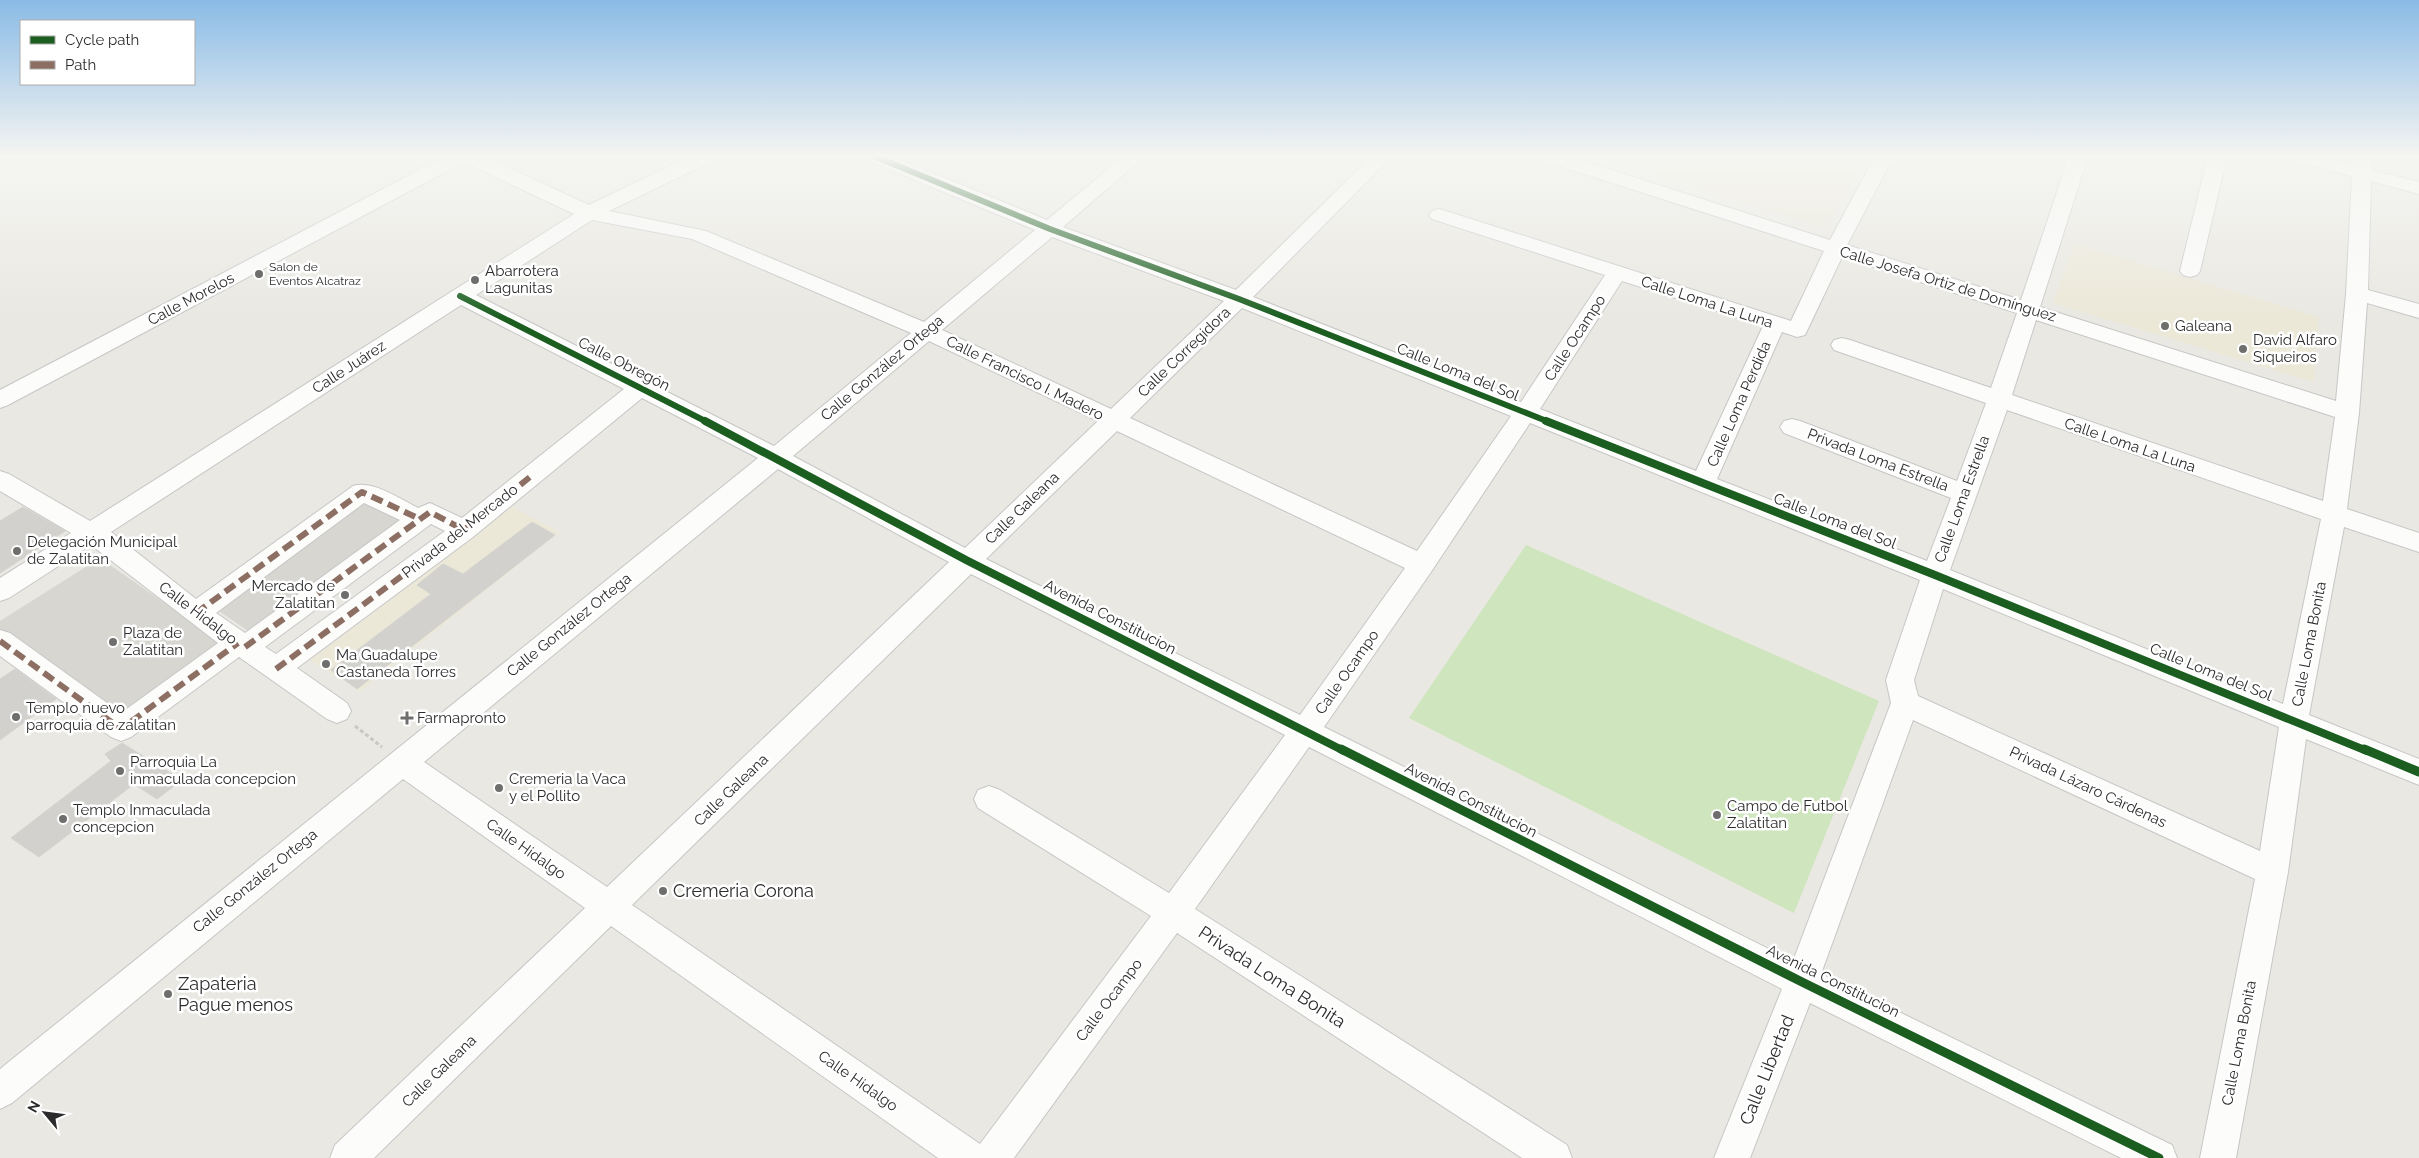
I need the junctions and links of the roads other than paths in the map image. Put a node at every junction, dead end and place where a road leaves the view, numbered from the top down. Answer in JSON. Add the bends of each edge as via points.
{"nodes":[{"id":1,"x":359,"y":210,"type":"edge"},
{"id":2,"x":585,"y":210,"type":"edge"},
{"id":3,"x":593,"y":210,"type":"edge"},
{"id":4,"x":1006,"y":210,"type":"edge"},
{"id":5,"x":1071,"y":210,"type":"edge"},
{"id":6,"x":1329,"y":210,"type":"edge"},
{"id":7,"x":1715,"y":210,"type":"edge"},
{"id":8,"x":1856,"y":210,"type":"edge"},
{"id":9,"x":2061,"y":210,"type":"edge"},
{"id":10,"x":2205,"y":210,"type":"edge"},
{"id":11,"x":2363,"y":210,"type":"edge"},
{"id":12,"x":589,"y":212,"type":"junction"},
{"id":13,"x":1439,"y":215,"type":"dead end"},
{"id":14,"x":1050,"y":228,"type":"junction"},
{"id":15,"x":1835,"y":249,"type":"junction"},
{"id":16,"x":2190,"y":271,"type":"dead end"},
{"id":17,"x":1617,"y":273,"type":"junction"},
{"id":18,"x":2357,"y":294,"type":"junction"},
{"id":19,"x":460,"y":296,"type":"junction"},
{"id":20,"x":1239,"y":299,"type":"junction"},
{"id":21,"x":2028,"y":308,"type":"junction"},
{"id":22,"x":2419,"y":311,"type":"edge"},
{"id":23,"x":1786,"y":327,"type":"junction"},
{"id":24,"x":926,"y":331,"type":"junction"},
{"id":25,"x":1842,"y":345,"type":"dead end"},
{"id":26,"x":640,"y":388,"type":"junction"},
{"id":27,"x":0,"y":400,"type":"edge"},
{"id":28,"x":1999,"y":400,"type":"junction"},
{"id":29,"x":2347,"y":413,"type":"junction"},
{"id":30,"x":1526,"y":415,"type":"junction"},
{"id":31,"x":1113,"y":420,"type":"junction"},
{"id":32,"x":1792,"y":427,"type":"dead end"},
{"id":33,"x":776,"y":457,"type":"junction"},
{"id":34,"x":0,"y":480,"type":"edge"},
{"id":35,"x":1702,"y":484,"type":"junction"},
{"id":36,"x":1964,"y":493,"type":"junction"},
{"id":37,"x":2334,"y":515,"type":"junction"},
{"id":38,"x":420,"y":519,"type":"junction"},
{"id":39,"x":464,"y":530,"type":"junction"},
{"id":40,"x":91,"y":532,"type":"junction"},
{"id":41,"x":2419,"y":543,"type":"edge"},
{"id":42,"x":968,"y":561,"type":"junction"},
{"id":43,"x":1422,"y":565,"type":"junction"},
{"id":44,"x":1935,"y":575,"type":"junction"},
{"id":45,"x":0,"y":591,"type":"edge"},
{"id":46,"x":196,"y":613,"type":"junction"},
{"id":47,"x":0,"y":641,"type":"edge"},
{"id":48,"x":241,"y":645,"type":"junction"},
{"id":49,"x":276,"y":669,"type":"junction"},
{"id":50,"x":1905,"y":703,"type":"junction"},
{"id":51,"x":337,"y":711,"type":"road end"},
{"id":52,"x":2294,"y":720,"type":"junction"},
{"id":53,"x":1305,"y":732,"type":"junction"},
{"id":54,"x":401,"y":762,"type":"junction"},
{"id":55,"x":2419,"y":772,"type":"edge"},
{"id":56,"x":989,"y":799,"type":"dead end"},
{"id":57,"x":2272,"y":872,"type":"junction"},
{"id":58,"x":610,"y":908,"type":"junction"},
{"id":59,"x":1174,"y":913,"type":"junction"},
{"id":60,"x":1802,"y":982,"type":"junction"},
{"id":61,"x":0,"y":1091,"type":"edge"},
{"id":62,"x":348,"y":1158,"type":"edge"},
{"id":63,"x":968,"y":1158,"type":"edge"},
{"id":64,"x":992,"y":1158,"type":"edge"},
{"id":65,"x":1554,"y":1158,"type":"edge"},
{"id":66,"x":1732,"y":1158,"type":"edge"},
{"id":67,"x":2159,"y":1158,"type":"edge"},
{"id":68,"x":2218,"y":1158,"type":"edge"}],
"edges":[{"from":1,"to":27,"type":"street","name":"Calle Morelos"},
{"from":2,"to":12,"type":"street","name":"Calle Francisco I. Madero"},
{"from":3,"to":12,"type":"street","name":"Calle Juárez"},
{"from":4,"to":14,"type":"street","name":"Calle Loma del Sol"},
{"from":5,"to":14,"type":"street","name":"Calle González Ortega"},
{"from":6,"to":20,"type":"street","name":"Calle Corregidora"},
{"from":7,"to":15,"type":"street","name":"Calle Josefa Ortiz de Domínguez"},
{"from":8,"to":15,"type":"street","name":"Calle Loma Perdida"},
{"from":9,"to":21,"type":"street","name":"Calle Loma Estrella"},
{"from":10,"to":16,"type":"street"},
{"from":11,"to":18,"type":"street","name":"Calle Loma Bonita"},
{"from":12,"to":19,"type":"street","name":"Calle Juárez"},
{"from":12,"to":24,"type":"street","name":"Calle Francisco I. Madero","via":[[698,235]]},
{"from":13,"to":17,"type":"street"},
{"from":14,"to":20,"type":"street","name":"Calle Loma del Sol"},
{"from":14,"to":24,"type":"street","name":"Calle González Ortega"},
{"from":15,"to":21,"type":"street","name":"Calle Josefa Ortiz de Domínguez"},
{"from":15,"to":23,"type":"street","name":"Calle Loma Perdida"},
{"from":17,"to":23,"type":"street","name":"Calle Loma La Luna"},
{"from":17,"to":30,"type":"street","name":"Calle Ocampo"},
{"from":18,"to":22,"type":"street"},
{"from":18,"to":29,"type":"street","name":"Calle Loma Bonita"},
{"from":19,"to":26,"type":"street","name":"Calle Obregón"},
{"from":19,"to":40,"type":"street","name":"Calle Juárez"},
{"from":20,"to":30,"type":"street","name":"Calle Loma del Sol"},
{"from":20,"to":31,"type":"street","name":"Calle Corregidora"},
{"from":21,"to":28,"type":"street","name":"Calle Loma Estrella"},
{"from":21,"to":29,"type":"street","name":"Calle Josefa Ortiz de Domínguez"},
{"from":23,"to":35,"type":"street","name":"Calle Loma Perdida"},
{"from":24,"to":31,"type":"street","name":"Calle Francisco I. Madero"},
{"from":24,"to":33,"type":"street","name":"Calle González Ortega"},
{"from":25,"to":28,"type":"street","name":"Calle Loma La Luna"},
{"from":26,"to":33,"type":"street","name":"Calle Obregón"},
{"from":26,"to":39,"type":"street","name":"Privada del Mercado"},
{"from":28,"to":36,"type":"street","name":"Calle Loma Estrella"},
{"from":28,"to":37,"type":"street","name":"Calle Loma La Luna"},
{"from":29,"to":37,"type":"street","name":"Calle Loma Bonita"},
{"from":30,"to":35,"type":"street","name":"Calle Loma del Sol"},
{"from":30,"to":43,"type":"street","name":"Calle Ocampo"},
{"from":31,"to":42,"type":"street","name":"Calle Galeana"},
{"from":31,"to":43,"type":"street","name":"Calle Francisco I. Madero"},
{"from":32,"to":36,"type":"street","name":"Privada Loma Estrella"},
{"from":33,"to":42,"type":"street","name":"Avenida Constitucion"},
{"from":33,"to":54,"type":"street","name":"Calle González Ortega"},
{"from":34,"to":40,"type":"street","name":"Calle Hidalgo"},
{"from":35,"to":44,"type":"street","name":"Calle Loma del Sol"},
{"from":36,"to":44,"type":"street","name":"Calle Loma Estrella"},
{"from":37,"to":41,"type":"street","name":"Calle Loma La Luna"},
{"from":37,"to":52,"type":"street","name":"Calle Loma Bonita"},
{"from":38,"to":39,"type":"street","via":[[430,512]]},
{"from":38,"to":46,"type":"street","via":[[362,492]]},
{"from":38,"to":48,"type":"street"},
{"from":39,"to":49,"type":"street","name":"Privada del Mercado"},
{"from":40,"to":45,"type":"street","name":"Calle Juárez"},
{"from":40,"to":46,"type":"street","name":"Calle Hidalgo"},
{"from":42,"to":53,"type":"street","name":"Avenida Constitucion"},
{"from":42,"to":58,"type":"street","name":"Calle Galeana"},
{"from":43,"to":53,"type":"street","name":"Calle Ocampo"},
{"from":44,"to":50,"type":"street","name":"Calle Loma Estrella","via":[[1900,680]]},
{"from":44,"to":52,"type":"street","name":"Calle Loma del Sol"},
{"from":46,"to":48,"type":"street","name":"Calle Hidalgo"},
{"from":47,"to":48,"type":"street","via":[[121,728]]},
{"from":48,"to":49,"type":"street","name":"Calle Hidalgo"},
{"from":49,"to":51,"type":"street","name":"Calle Hidalgo"},
{"from":50,"to":57,"type":"street","name":"Privada Lázaro Cárdenas"},
{"from":50,"to":60,"type":"street"},
{"from":52,"to":55,"type":"street","name":"Calle Loma del Sol"},
{"from":52,"to":57,"type":"street","name":"Calle Loma Bonita"},
{"from":53,"to":59,"type":"street","name":"Calle Ocampo"},
{"from":53,"to":60,"type":"street","name":"Avenida Constitucion"},
{"from":54,"to":58,"type":"street","name":"Calle Hidalgo"},
{"from":54,"to":61,"type":"street","name":"Calle González Ortega"},
{"from":56,"to":59,"type":"street","name":"Privada Loma Bonita"},
{"from":57,"to":68,"type":"street","name":"Calle Loma Bonita"},
{"from":58,"to":62,"type":"street","name":"Calle Galeana"},
{"from":58,"to":63,"type":"street","name":"Calle Hidalgo"},
{"from":59,"to":64,"type":"street","name":"Calle Ocampo"},
{"from":59,"to":65,"type":"street","name":"Privada Loma Bonita"},
{"from":60,"to":66,"type":"street","name":"Calle Libertad"},
{"from":60,"to":67,"type":"street","name":"Avenida Constitucion"}]}
